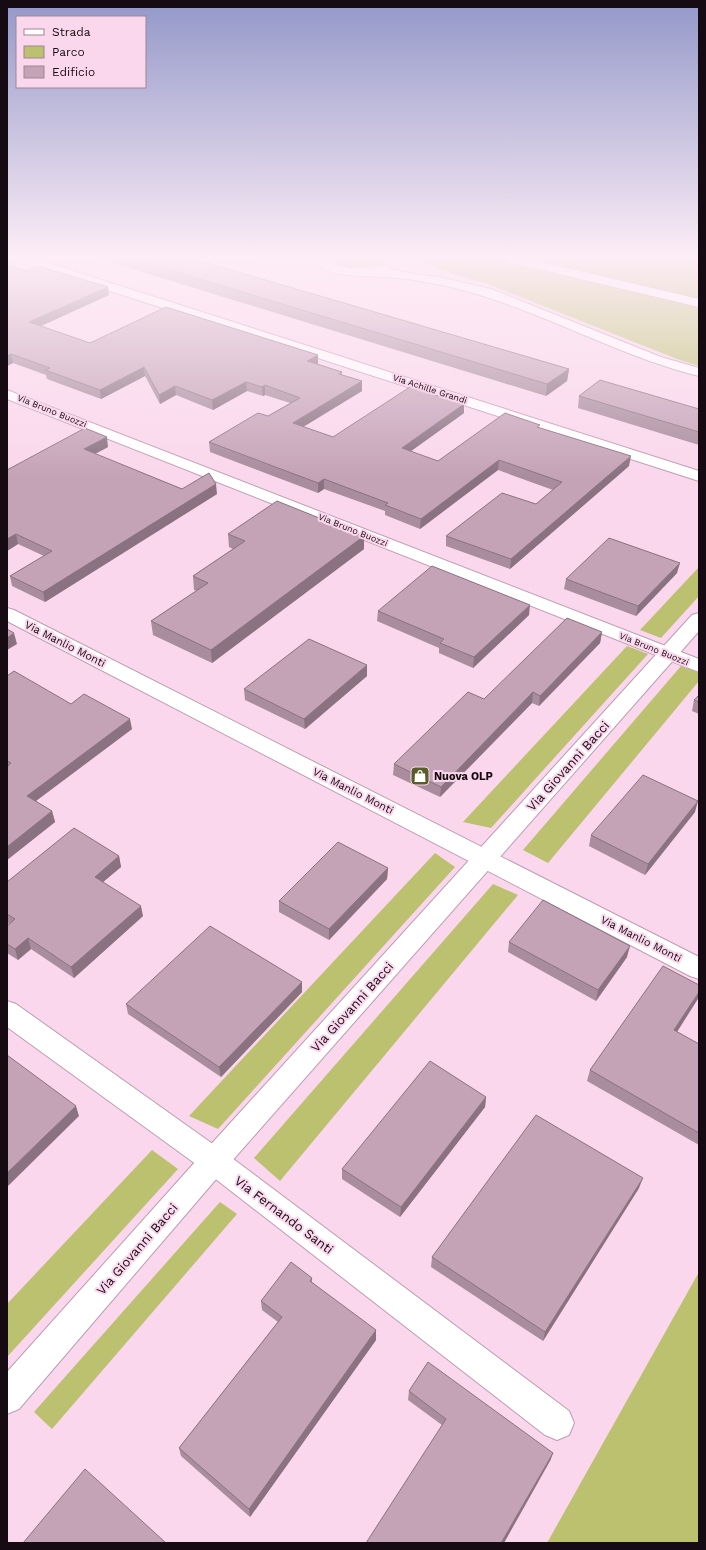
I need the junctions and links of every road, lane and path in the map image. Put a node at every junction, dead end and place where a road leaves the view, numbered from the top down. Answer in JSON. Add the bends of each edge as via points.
{"nodes":[{"id":1,"x":249,"y":331,"type":"edge"},
{"id":2,"x":584,"y":331,"type":"edge"},
{"id":3,"x":699,"y":372,"type":"edge"},
{"id":4,"x":7,"y":394,"type":"edge"},
{"id":5,"x":699,"y":476,"type":"edge"},
{"id":6,"x":7,"y":614,"type":"edge"},
{"id":7,"x":699,"y":619,"type":"edge"},
{"id":8,"x":668,"y":654,"type":"junction"},
{"id":9,"x":699,"y":666,"type":"edge"},
{"id":10,"x":484,"y":859,"type":"junction"},
{"id":11,"x":699,"y":969,"type":"edge"},
{"id":12,"x":7,"y":1012,"type":"edge"},
{"id":13,"x":214,"y":1161,"type":"junction"},
{"id":14,"x":7,"y":1397,"type":"edge"},
{"id":15,"x":556,"y":1423,"type":"dead end"}],
"edges":[{"from":1,"to":5,"type":"street","name":"Via Achille Grandi"},
{"from":2,"to":3,"type":"street","via":[[656,360]]},
{"from":4,"to":8,"type":"street","name":"Via Bruno Buozzi"},
{"from":6,"to":10,"type":"street","name":"Via Manlio Monti"},
{"from":7,"to":8,"type":"street","name":"Via Giovanni Bacci"},
{"from":8,"to":9,"type":"street","name":"Via Bruno Buozzi"},
{"from":8,"to":10,"type":"street","name":"Via Giovanni Bacci"},
{"from":10,"to":11,"type":"street","name":"Via Manlio Monti"},
{"from":10,"to":13,"type":"street","name":"Via Giovanni Bacci"},
{"from":12,"to":13,"type":"street","name":"Via Fernando Santi"},
{"from":13,"to":14,"type":"street","name":"Via Giovanni Bacci"},
{"from":13,"to":15,"type":"street","name":"Via Fernando Santi"}]}
